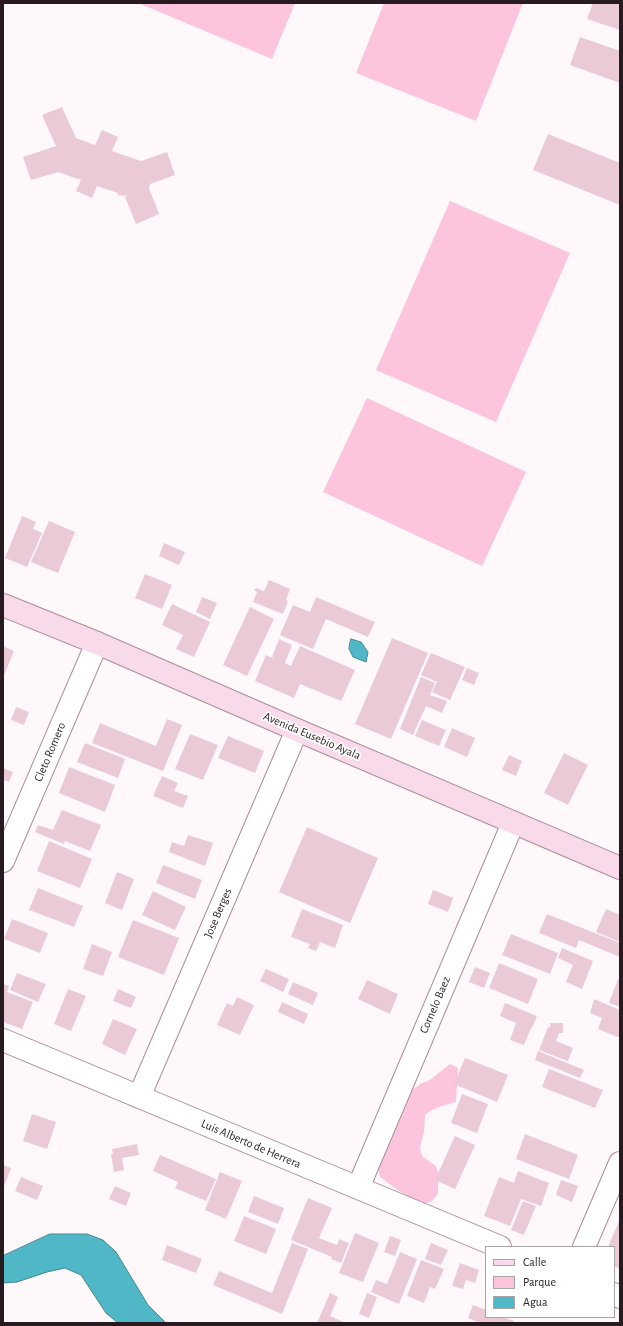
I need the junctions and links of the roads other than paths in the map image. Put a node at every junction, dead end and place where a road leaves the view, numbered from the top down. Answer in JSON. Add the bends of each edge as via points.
{"nodes":[{"id":1,"x":3,"y":605,"type":"edge"},
{"id":2,"x":96,"y":643,"type":"junction"},
{"id":3,"x":297,"y":730,"type":"junction"},
{"id":4,"x":513,"y":823,"type":"junction"},
{"id":5,"x":3,"y":861,"type":"edge"},
{"id":6,"x":620,"y":868,"type":"edge"},
{"id":7,"x":3,"y":1040,"type":"edge"},
{"id":8,"x":139,"y":1097,"type":"junction"},
{"id":9,"x":620,"y":1163,"type":"edge"},
{"id":10,"x":358,"y":1188,"type":"junction"},
{"id":11,"x":498,"y":1246,"type":"edge"},
{"id":12,"x":584,"y":1246,"type":"edge"}],
"edges":[{"from":1,"to":2,"type":"street","name":"Avenida Eusebio Ayala"},
{"from":2,"to":3,"type":"street","name":"Avenida Eusebio Ayala"},
{"from":2,"to":5,"type":"street","name":"Cleto Romero"},
{"from":3,"to":4,"type":"street","name":"Avenida Eusebio Ayala"},
{"from":3,"to":8,"type":"street","name":"Jose Berges"},
{"from":4,"to":6,"type":"street","name":"Avenida Eusebio Ayala"},
{"from":4,"to":10,"type":"street","name":"Cornelo Baez"},
{"from":7,"to":8,"type":"street","name":"Luis Alberto de Herrera"},
{"from":8,"to":10,"type":"street","name":"Luis Alberto de Herrera"},
{"from":9,"to":12,"type":"street"},
{"from":10,"to":11,"type":"street","name":"Luis Alberto de Herrera"}]}
